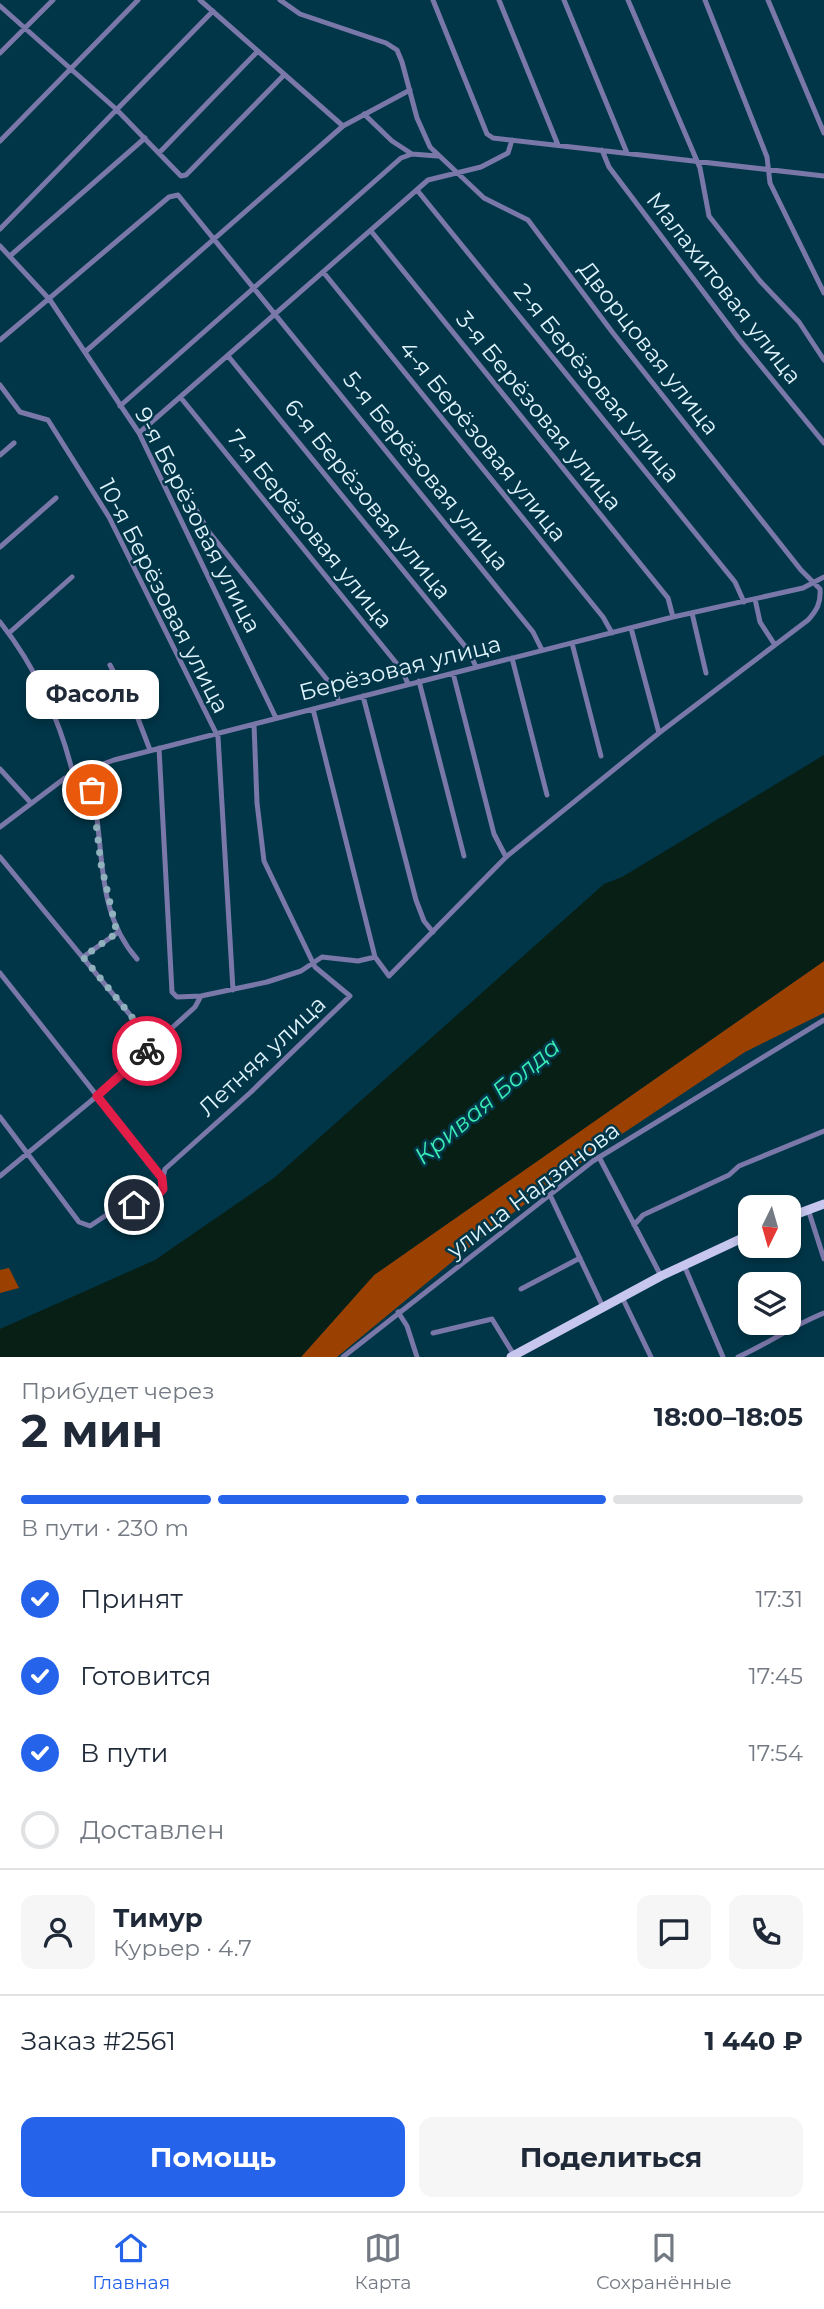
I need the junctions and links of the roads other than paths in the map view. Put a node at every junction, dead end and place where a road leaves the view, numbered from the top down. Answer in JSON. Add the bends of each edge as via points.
{"nodes":[{"id":1,"x":53,"y":0,"type":"edge"},
{"id":2,"x":138,"y":0,"type":"edge"},
{"id":3,"x":200,"y":0,"type":"edge"},
{"id":4,"x":280,"y":0,"type":"edge"},
{"id":5,"x":433,"y":0,"type":"edge"},
{"id":6,"x":499,"y":0,"type":"edge"},
{"id":7,"x":564,"y":0,"type":"edge"},
{"id":8,"x":628,"y":0,"type":"edge"},
{"id":9,"x":705,"y":0,"type":"edge"},
{"id":10,"x":768,"y":0,"type":"edge"},
{"id":11,"x":0,"y":6,"type":"edge"},
{"id":12,"x":213,"y":11,"type":"junction"},
{"id":13,"x":24,"y":29,"type":"junction"},
{"id":14,"x":257,"y":52,"type":"junction"},
{"id":15,"x":0,"y":53,"type":"edge"},
{"id":16,"x":71,"y":70,"type":"junction"},
{"id":17,"x":283,"y":76,"type":"junction"},
{"id":18,"x":410,"y":90,"type":"junction"},
{"id":19,"x":116,"y":109,"type":"junction"},
{"id":20,"x":364,"y":114,"type":"junction"},
{"id":21,"x":344,"y":127,"type":"junction"},
{"id":22,"x":824,"y":133,"type":"edge"},
{"id":23,"x":145,"y":138,"type":"junction"},
{"id":24,"x":512,"y":140,"type":"junction"},
{"id":25,"x":0,"y":141,"type":"edge"},
{"id":26,"x":558,"y":145,"type":"junction"},
{"id":27,"x":602,"y":150,"type":"junction"},
{"id":28,"x":159,"y":153,"type":"junction"},
{"id":29,"x":627,"y":153,"type":"junction"},
{"id":30,"x":412,"y":155,"type":"junction"},
{"id":31,"x":437,"y":156,"type":"junction"},
{"id":32,"x":698,"y":163,"type":"junction"},
{"id":33,"x":768,"y":169,"type":"junction"},
{"id":34,"x":455,"y":172,"type":"junction"},
{"id":35,"x":824,"y":176,"type":"edge"},
{"id":36,"x":417,"y":190,"type":"junction"},
{"id":37,"x":0,"y":229,"type":"edge"},
{"id":38,"x":371,"y":231,"type":"junction"},
{"id":39,"x":216,"y":240,"type":"junction"},
{"id":40,"x":0,"y":246,"type":"edge"},
{"id":41,"x":10,"y":256,"type":"junction"},
{"id":42,"x":324,"y":273,"type":"junction"},
{"id":43,"x":254,"y":288,"type":"junction"},
{"id":44,"x":824,"y":293,"type":"edge"},
{"id":45,"x":50,"y":300,"type":"junction"},
{"id":46,"x":277,"y":315,"type":"junction"},
{"id":47,"x":0,"y":340,"type":"edge"},
{"id":48,"x":85,"y":352,"type":"junction"},
{"id":49,"x":228,"y":356,"type":"junction"},
{"id":50,"x":824,"y":360,"type":"edge"},
{"id":51,"x":0,"y":385,"type":"edge"},
{"id":52,"x":181,"y":398,"type":"junction"},
{"id":53,"x":120,"y":406,"type":"junction"},
{"id":54,"x":139,"y":433,"type":"junction"},
{"id":55,"x":14,"y":443,"type":"dead end"},
{"id":56,"x":824,"y":443,"type":"edge"},
{"id":57,"x":0,"y":455,"type":"edge"},
{"id":58,"x":56,"y":498,"type":"dead end"},
{"id":59,"x":191,"y":501,"type":"dead end"},
{"id":60,"x":0,"y":547,"type":"edge"},
{"id":61,"x":72,"y":577,"type":"dead end"},
{"id":62,"x":824,"y":578,"type":"edge"},
{"id":63,"x":815,"y":583,"type":"junction"},
{"id":64,"x":755,"y":599,"type":"junction"},
{"id":65,"x":744,"y":602,"type":"junction"},
{"id":66,"x":692,"y":613,"type":"junction"},
{"id":67,"x":673,"y":617,"type":"junction"},
{"id":68,"x":0,"y":622,"type":"edge"},
{"id":69,"x":631,"y":628,"type":"junction"},
{"id":70,"x":9,"y":633,"type":"junction"},
{"id":71,"x":612,"y":633,"type":"junction"},
{"id":72,"x":572,"y":643,"type":"junction"},
{"id":73,"x":775,"y":645,"type":"junction"},
{"id":74,"x":542,"y":650,"type":"junction"},
{"id":75,"x":512,"y":658,"type":"junction"},
{"id":76,"x":110,"y":665,"type":"dead end"},
{"id":77,"x":476,"y":667,"type":"junction"},
{"id":78,"x":453,"y":673,"type":"junction"},
{"id":79,"x":706,"y":673,"type":"dead end"},
{"id":80,"x":419,"y":681,"type":"junction"},
{"id":81,"x":408,"y":684,"type":"junction"},
{"id":82,"x":363,"y":696,"type":"junction"},
{"id":83,"x":339,"y":702,"type":"junction"},
{"id":84,"x":313,"y":709,"type":"junction"},
{"id":85,"x":276,"y":718,"type":"junction"},
{"id":86,"x":254,"y":724,"type":"junction"},
{"id":87,"x":659,"y":733,"type":"junction"},
{"id":88,"x":216,"y":734,"type":"junction"},
{"id":89,"x":159,"y":748,"type":"junction"},
{"id":90,"x":150,"y":750,"type":"junction"},
{"id":91,"x":601,"y":756,"type":"dead end"},
{"id":92,"x":0,"y":768,"type":"edge"},
{"id":93,"x":85,"y":769,"type":"junction"},
{"id":94,"x":73,"y":774,"type":"junction"},
{"id":95,"x":547,"y":795,"type":"dead end"},
{"id":96,"x":31,"y":803,"type":"junction"},
{"id":97,"x":0,"y":827,"type":"edge"},
{"id":98,"x":464,"y":856,"type":"dead end"},
{"id":99,"x":0,"y":857,"type":"edge"},
{"id":100,"x":506,"y":857,"type":"junction"},
{"id":101,"x":433,"y":932,"type":"junction"},
{"id":102,"x":117,"y":933,"type":"junction"},
{"id":103,"x":83,"y":957,"type":"junction"},
{"id":104,"x":375,"y":957,"type":"junction"},
{"id":105,"x":137,"y":958,"type":"dead end"},
{"id":106,"x":312,"y":961,"type":"junction"},
{"id":107,"x":0,"y":973,"type":"edge"},
{"id":108,"x":233,"y":990,"type":"junction"},
{"id":109,"x":201,"y":996,"type":"junction"},
{"id":110,"x":824,"y":1020,"type":"edge"},
{"id":111,"x":154,"y":1044,"type":"junction"},
{"id":112,"x":97,"y":1096,"type":"junction"},
{"id":113,"x":0,"y":1117,"type":"edge"},
{"id":114,"x":824,"y":1131,"type":"edge"},
{"id":115,"x":27,"y":1155,"type":"junction"},
{"id":116,"x":599,"y":1157,"type":"junction"},
{"id":117,"x":0,"y":1176,"type":"edge"},
{"id":118,"x":162,"y":1178,"type":"junction"},
{"id":119,"x":550,"y":1195,"type":"junction"},
{"id":120,"x":824,"y":1204,"type":"edge"},
{"id":121,"x":808,"y":1209,"type":"junction"},
{"id":122,"x":802,"y":1212,"type":"edge"},
{"id":123,"x":634,"y":1225,"type":"junction"},
{"id":124,"x":738,"y":1240,"type":"edge"},
{"id":125,"x":580,"y":1258,"type":"junction"},
{"id":126,"x":824,"y":1259,"type":"edge"},
{"id":127,"x":684,"y":1265,"type":"junction"},
{"id":128,"x":661,"y":1276,"type":"junction"},
{"id":129,"x":521,"y":1289,"type":"dead end"},
{"id":130,"x":622,"y":1297,"type":"junction"},
{"id":131,"x":603,"y":1307,"type":"junction"},
{"id":132,"x":398,"y":1312,"type":"junction"},
{"id":133,"x":824,"y":1313,"type":"edge"},
{"id":134,"x":433,"y":1333,"type":"dead end"},
{"id":135,"x":512,"y":1356,"type":"edge"},
{"id":136,"x":343,"y":1357,"type":"edge"},
{"id":137,"x":417,"y":1357,"type":"edge"},
{"id":138,"x":651,"y":1357,"type":"edge"},
{"id":139,"x":723,"y":1357,"type":"edge"},
{"id":140,"x":738,"y":1357,"type":"edge"}],
"edges":[{"from":1,"to":13,"type":"street"},
{"from":2,"to":16,"type":"street"},
{"from":3,"to":12,"type":"street"},
{"from":4,"to":18,"type":"street","via":[[300,14],[397,50]]},
{"from":5,"to":24,"type":"street","via":[[487,134]]},
{"from":6,"to":26,"type":"street"},
{"from":7,"to":29,"type":"street"},
{"from":8,"to":32,"type":"street"},
{"from":9,"to":33,"type":"street"},
{"from":10,"to":22,"type":"street"},
{"from":11,"to":13,"type":"street"},
{"from":12,"to":14,"type":"street"},
{"from":12,"to":19,"type":"street"},
{"from":13,"to":15,"type":"street"},
{"from":13,"to":16,"type":"street"},
{"from":14,"to":17,"type":"street"},
{"from":14,"to":28,"type":"street"},
{"from":16,"to":19,"type":"street"},
{"from":16,"to":25,"type":"street"},
{"from":17,"to":21,"type":"street"},
{"from":17,"to":28,"type":"street","via":[[186,175],[178,175]]},
{"from":18,"to":20,"type":"street"},
{"from":18,"to":31,"type":"street","via":[[424,137]]},
{"from":19,"to":23,"type":"street"},
{"from":19,"to":37,"type":"street"},
{"from":20,"to":21,"type":"street"},
{"from":20,"to":30,"type":"street"},
{"from":21,"to":39,"type":"street"},
{"from":23,"to":28,"type":"street"},
{"from":23,"to":41,"type":"street"},
{"from":24,"to":26,"type":"street"},
{"from":24,"to":34,"type":"street","via":[[508,153]]},
{"from":26,"to":27,"type":"street"},
{"from":27,"to":29,"type":"street"},
{"from":27,"to":56,"type":"street","name":"Малахитовая улица","via":[[609,167],[682,265]]},
{"from":29,"to":32,"type":"street"},
{"from":30,"to":31,"type":"street"},
{"from":30,"to":43,"type":"street","via":[[401,158]]},
{"from":31,"to":34,"type":"street","name":"Дворцовая улица"},
{"from":32,"to":33,"type":"street"},
{"from":32,"to":50,"type":"street","via":[[709,216],[799,322]]},
{"from":33,"to":35,"type":"street"},
{"from":33,"to":44,"type":"street","via":[[770,183]]},
{"from":34,"to":36,"type":"street","via":[[436,176]]},
{"from":34,"to":63,"type":"street","name":"Дворцовая улица","via":[[484,198],[528,220],[800,570]]},
{"from":36,"to":38,"type":"street"},
{"from":36,"to":65,"type":"street","name":"2-я Берёзовая улица","via":[[735,582]]},
{"from":38,"to":42,"type":"street"},
{"from":38,"to":67,"type":"street","name":"3-я Берёзовая улица","via":[[668,598]]},
{"from":39,"to":43,"type":"street","name":"5-я Берёзовая улица"},
{"from":39,"to":45,"type":"street","name":"5-я Берёзовая улица","via":[[177,195],[169,197]]},
{"from":39,"to":48,"type":"street"},
{"from":40,"to":41,"type":"street","name":"9-я Берёзовая улица"},
{"from":41,"to":45,"type":"street","name":"9-я Берёзовая улица"},
{"from":42,"to":46,"type":"street"},
{"from":42,"to":71,"type":"street","name":"4-я Берёзовая улица"},
{"from":43,"to":46,"type":"street","name":"5-я Берёзовая улица"},
{"from":43,"to":53,"type":"street"},
{"from":45,"to":47,"type":"street"},
{"from":45,"to":48,"type":"street","name":"9-я Берёзовая улица"},
{"from":46,"to":49,"type":"street"},
{"from":46,"to":74,"type":"street","name":"5-я Берёзовая улица","via":[[533,632]]},
{"from":48,"to":53,"type":"street","name":"9-я Берёзовая улица"},
{"from":49,"to":52,"type":"street"},
{"from":49,"to":77,"type":"street","name":"6-я Берёзовая улица","via":[[469,651]]},
{"from":51,"to":88,"type":"street","name":"10-я Берёзовая улица","via":[[20,412],[48,421],[98,499]]},
{"from":52,"to":54,"type":"street"},
{"from":52,"to":81,"type":"street","name":"7-я Берёзовая улица","via":[[402,670]]},
{"from":53,"to":54,"type":"street","name":"9-я Берёзовая улица"},
{"from":54,"to":85,"type":"street","name":"9-я Берёзовая улица"},
{"from":55,"to":57,"type":"street"},
{"from":58,"to":60,"type":"street"},
{"from":59,"to":83,"type":"street","via":[[209,532],[333,687]]},
{"from":61,"to":70,"type":"street"},
{"from":62,"to":63,"type":"street","name":"Берёзовая улица"},
{"from":63,"to":64,"type":"street","name":"Берёзовая улица"},
{"from":63,"to":73,"type":"street","via":[[820,589],[817,609]]},
{"from":64,"to":65,"type":"street","name":"Берёзовая улица"},
{"from":64,"to":73,"type":"street","via":[[760,622]]},
{"from":65,"to":66,"type":"street","name":"Берёзовая улица"},
{"from":66,"to":67,"type":"street","name":"Берёзовая улица"},
{"from":66,"to":79,"type":"street"},
{"from":67,"to":69,"type":"street","name":"Берёзовая улица"},
{"from":68,"to":70,"type":"street"},
{"from":69,"to":71,"type":"street","name":"Берёзовая улица"},
{"from":69,"to":87,"type":"street"},
{"from":70,"to":94,"type":"street","via":[[30,662]]},
{"from":71,"to":72,"type":"street","name":"Берёзовая улица"},
{"from":72,"to":74,"type":"street","name":"Берёзовая улица"},
{"from":72,"to":91,"type":"street"},
{"from":73,"to":87,"type":"street"},
{"from":74,"to":75,"type":"street","name":"Берёзовая улица"},
{"from":75,"to":77,"type":"street","name":"Берёзовая улица"},
{"from":75,"to":95,"type":"street"},
{"from":76,"to":90,"type":"street"},
{"from":77,"to":78,"type":"street","name":"Берёзовая улица"},
{"from":78,"to":80,"type":"street","name":"Берёзовая улица"},
{"from":78,"to":100,"type":"street","via":[[494,834]]},
{"from":80,"to":81,"type":"street","name":"Берёзовая улица"},
{"from":80,"to":98,"type":"street"},
{"from":81,"to":82,"type":"street","name":"Берёзовая улица"},
{"from":82,"to":83,"type":"street","name":"Берёзовая улица"},
{"from":82,"to":101,"type":"street","via":[[415,900]]},
{"from":83,"to":84,"type":"street","name":"Берёзовая улица"},
{"from":84,"to":85,"type":"street","name":"Берёзовая улица"},
{"from":84,"to":104,"type":"street"},
{"from":85,"to":86,"type":"street","name":"Берёзовая улица"},
{"from":86,"to":88,"type":"street","name":"Берёзовая улица"},
{"from":86,"to":106,"type":"street","via":[[264,861]]},
{"from":87,"to":100,"type":"street"},
{"from":88,"to":89,"type":"street","name":"Берёзовая улица"},
{"from":88,"to":108,"type":"street","name":"10-я Берёзовая улица"},
{"from":89,"to":90,"type":"street","name":"Берёзовая улица"},
{"from":89,"to":109,"type":"street","via":[[172,992],[177,997]]},
{"from":90,"to":93,"type":"street","name":"Берёзовая улица"},
{"from":92,"to":96,"type":"street"},
{"from":93,"to":94,"type":"street","name":"Берёзовая улица"},
{"from":93,"to":102,"type":"street"},
{"from":94,"to":96,"type":"street","name":"Берёзовая улица"},
{"from":96,"to":97,"type":"street","name":"Берёзовая улица"},
{"from":99,"to":103,"type":"street"},
{"from":100,"to":101,"type":"street"},
{"from":101,"to":104,"type":"street","via":[[388,976]]},
{"from":102,"to":103,"type":"street"},
{"from":102,"to":105,"type":"street"},
{"from":103,"to":111,"type":"street"},
{"from":104,"to":106,"type":"street"},
{"from":106,"to":108,"type":"street","via":[[289,975]]},
{"from":106,"to":118,"type":"street","name":"Летняя улица","via":[[350,996],[165,1169]]},
{"from":107,"to":112,"type":"street"},
{"from":108,"to":109,"type":"street"},
{"from":109,"to":111,"type":"street"},
{"from":110,"to":116,"type":"street","name":"улица Надзянова"},
{"from":111,"to":112,"type":"street"},
{"from":112,"to":115,"type":"street"},
{"from":112,"to":118,"type":"street"},
{"from":113,"to":115,"type":"street"},
{"from":114,"to":123,"type":"street","via":[[739,1166],[643,1215]]},
{"from":115,"to":117,"type":"street"},
{"from":115,"to":118,"type":"street","via":[[79,1222],[90,1226],[118,1209],[147,1203],[163,1189]]},
{"from":116,"to":119,"type":"street","name":"улица Надзянова"},
{"from":116,"to":123,"type":"street"},
{"from":119,"to":125,"type":"street"},
{"from":119,"to":132,"type":"street","name":"улица Надзянова"},
{"from":120,"to":121,"type":"main road"},
{"from":121,"to":122,"type":"main road"},
{"from":121,"to":126,"type":"street"},
{"from":123,"to":128,"type":"street"},
{"from":124,"to":127,"type":"main road"},
{"from":125,"to":129,"type":"street"},
{"from":125,"to":131,"type":"street"},
{"from":127,"to":128,"type":"main road"},
{"from":127,"to":139,"type":"street"},
{"from":128,"to":130,"type":"main road"},
{"from":130,"to":131,"type":"main road"},
{"from":130,"to":138,"type":"street"},
{"from":131,"to":135,"type":"main road"},
{"from":132,"to":136,"type":"street","name":"улица Надзянова"},
{"from":132,"to":137,"type":"street"},
{"from":133,"to":140,"type":"street"},
{"from":134,"to":135,"type":"street","via":[[492,1319]]}]}
